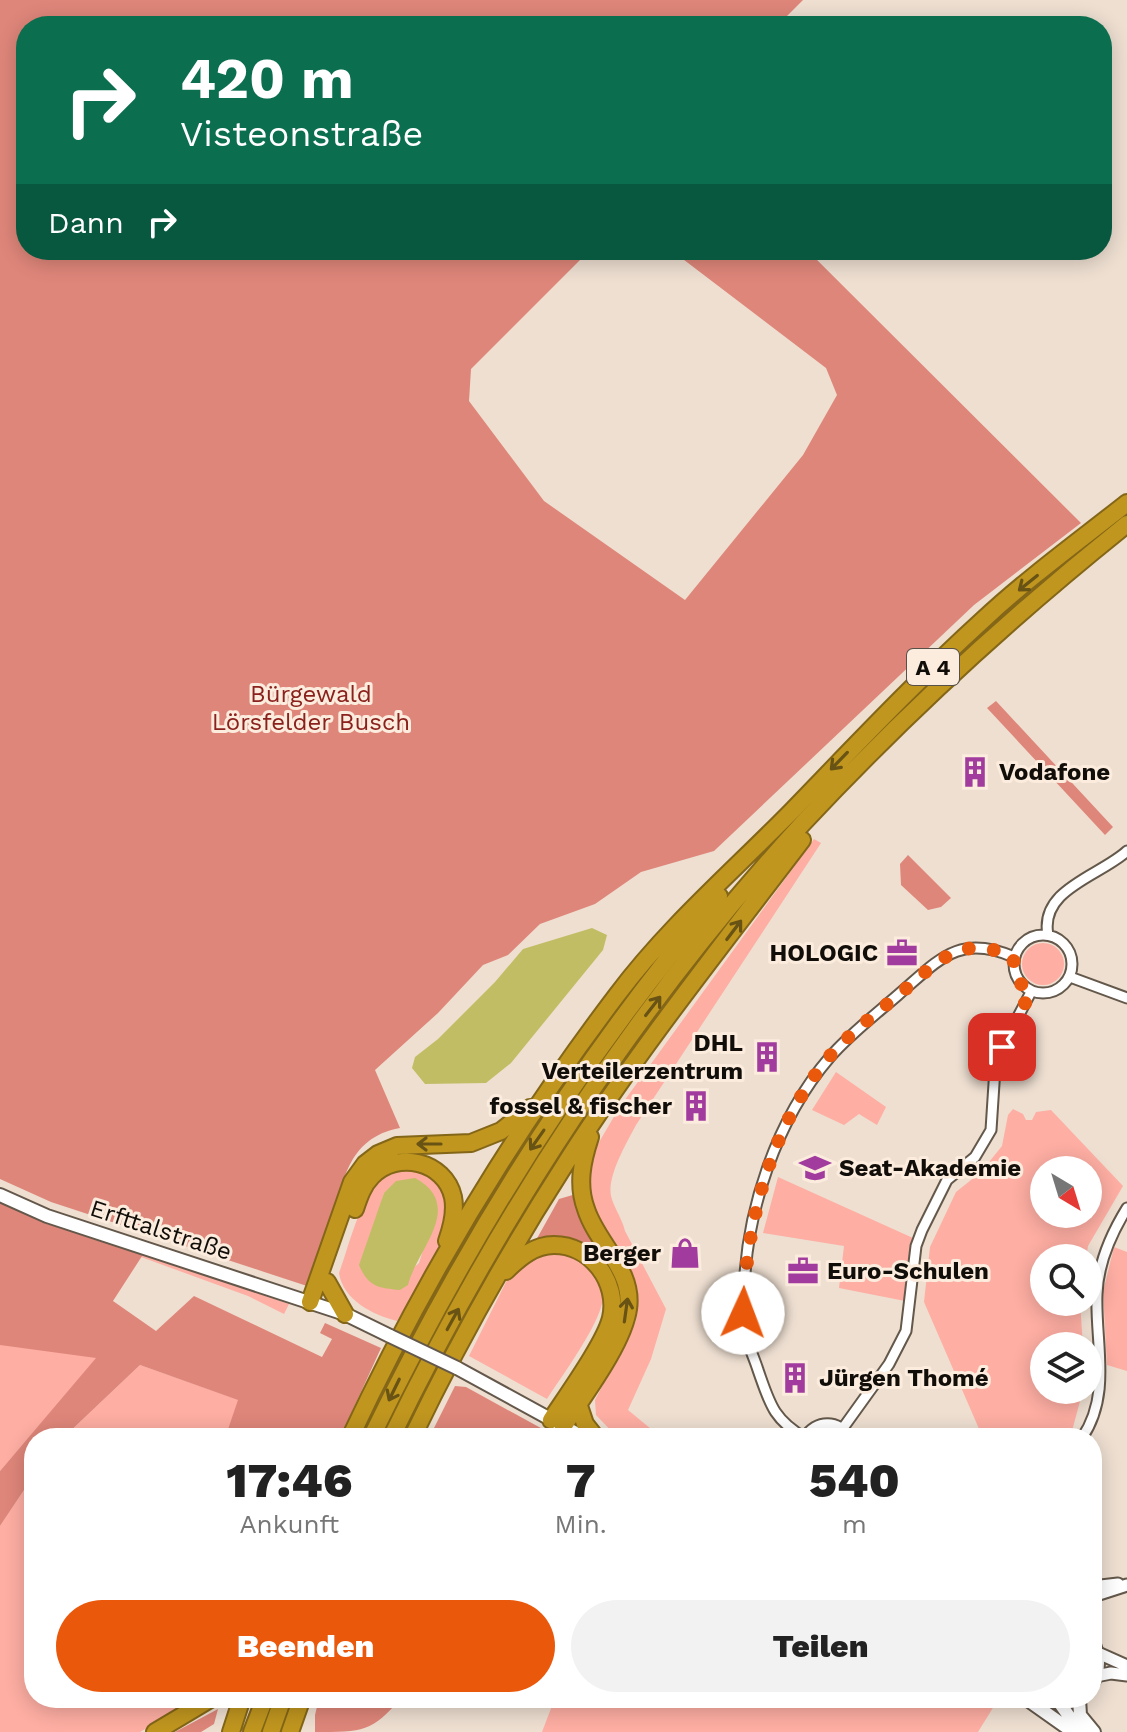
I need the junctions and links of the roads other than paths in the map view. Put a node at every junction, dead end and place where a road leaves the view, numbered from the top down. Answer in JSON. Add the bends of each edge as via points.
{"nodes":[{"id":1,"x":1127,"y":503,"type":"edge"},
{"id":2,"x":1127,"y":524,"type":"edge"},
{"id":3,"x":856,"y":769,"type":"junction"},
{"id":4,"x":790,"y":813,"type":"junction"},
{"id":5,"x":1127,"y":851,"type":"edge"},
{"id":6,"x":1048,"y":935,"type":"junction"},
{"id":7,"x":1014,"y":957,"type":"junction"},
{"id":8,"x":1070,"y":977,"type":"junction"},
{"id":9,"x":1031,"y":992,"type":"junction"},
{"id":10,"x":1127,"y":998,"type":"edge"},
{"id":11,"x":546,"y":1093,"type":"junction"},
{"id":12,"x":596,"y":1120,"type":"junction"},
{"id":13,"x":0,"y":1195,"type":"edge"},
{"id":14,"x":1127,"y":1208,"type":"edge"},
{"id":15,"x":438,"y":1265,"type":"junction"},
{"id":16,"x":327,"y":1282,"type":"junction"},
{"id":17,"x":489,"y":1290,"type":"junction"},
{"id":18,"x":314,"y":1304,"type":"junction"},
{"id":19,"x":345,"y":1314,"type":"junction"},
{"id":20,"x":578,"y":1403,"type":"junction"},
{"id":21,"x":557,"y":1423,"type":"junction"},
{"id":22,"x":355,"y":1428,"type":"edge"},
{"id":23,"x":376,"y":1428,"type":"edge"},
{"id":24,"x":396,"y":1428,"type":"edge"},
{"id":25,"x":417,"y":1428,"type":"edge"},
{"id":26,"x":566,"y":1428,"type":"edge"},
{"id":27,"x":588,"y":1428,"type":"edge"},
{"id":28,"x":788,"y":1428,"type":"edge"},
{"id":29,"x":814,"y":1428,"type":"edge"},
{"id":30,"x":843,"y":1428,"type":"joint"},
{"id":31,"x":1086,"y":1428,"type":"edge"},
{"id":32,"x":1127,"y":1585,"type":"edge"},
{"id":33,"x":1102,"y":1586,"type":"edge"},
{"id":34,"x":1102,"y":1593,"type":"edge"},
{"id":35,"x":1102,"y":1651,"type":"edge"},
{"id":36,"x":1127,"y":1666,"type":"edge"},
{"id":37,"x":1127,"y":1675,"type":"edge"},
{"id":38,"x":1102,"y":1677,"type":"edge"},
{"id":39,"x":195,"y":1708,"type":"edge"},
{"id":40,"x":239,"y":1708,"type":"edge"},
{"id":41,"x":253,"y":1708,"type":"edge"},
{"id":42,"x":261,"y":1708,"type":"edge"},
{"id":43,"x":279,"y":1708,"type":"edge"},
{"id":44,"x":301,"y":1708,"type":"edge"},
{"id":45,"x":304,"y":1708,"type":"edge"},
{"id":46,"x":1039,"y":1708,"type":"edge"},
{"id":47,"x":1063,"y":1708,"type":"edge"},
{"id":48,"x":1079,"y":1708,"type":"edge"},
{"id":49,"x":155,"y":1732,"type":"edge"},
{"id":50,"x":231,"y":1732,"type":"edge"},
{"id":51,"x":251,"y":1732,"type":"edge"},
{"id":52,"x":271,"y":1732,"type":"edge"},
{"id":53,"x":290,"y":1732,"type":"edge"},
{"id":54,"x":303,"y":1732,"type":"edge"},
{"id":55,"x":1073,"y":1732,"type":"edge"},
{"id":56,"x":1080,"y":1732,"type":"edge"},
{"id":57,"x":1094,"y":1732,"type":"edge"}],
"edges":[{"from":1,"to":4,"type":"highway","number":"A 4","one_way":true,"via":[[985,618]]},
{"from":2,"to":3,"type":"highway","number":"A 4","via":[[987,641]]},
{"from":12,"to":3,"type":"highway","one_way":true},
{"from":24,"to":3,"type":"highway","number":"A 4","one_way":true,"via":[[494,1245],[630,1036],[722,918]]},
{"from":4,"to":11,"type":"highway","via":[[656,947]]},
{"from":4,"to":23,"type":"highway","number":"A 4","one_way":true,"via":[[624,1016],[520,1166],[452,1279]]},
{"from":5,"to":6,"type":"street","via":[[1059,896],[1048,914]]},
{"from":6,"to":7,"type":"street","via":[[1031,937]]},
{"from":6,"to":8,"type":"street","via":[[1069,951]]},
{"from":7,"to":9,"type":"street","via":[[1015,973]]},
{"from":7,"to":28,"type":"street","via":[[972,946],[932,966],[829,1057],[787,1124],[755,1212],[743,1313],[771,1410]]},
{"from":8,"to":9,"type":"street","via":[[1057,990]]},
{"from":8,"to":10,"type":"street"},
{"from":9,"to":30,"type":"street","via":[[995,1068],[991,1130],[975,1157],[947,1180],[916,1246],[906,1331]]},
{"from":11,"to":15,"type":"highway"},
{"from":11,"to":18,"type":"highway","one_way":true,"via":[[491,1136],[471,1143],[397,1146],[371,1159],[352,1182]]},
{"from":12,"to":17,"type":"highway"},
{"from":20,"to":12,"type":"highway","one_way":true,"via":[[623,1328],[628,1309],[625,1280],[582,1197],[583,1163]]},
{"from":13,"to":18,"type":"main road","name":"Erfttalstraße","via":[[47,1216]]},
{"from":14,"to":31,"type":"street","via":[[1100,1267],[1101,1378]]},
{"from":15,"to":16,"type":"highway","via":[[451,1229],[453,1195],[448,1183],[427,1165],[395,1161],[371,1176],[361,1191]]},
{"from":15,"to":22,"type":"highway"},
{"from":16,"to":18,"type":"highway"},
{"from":16,"to":19,"type":"highway"},
{"from":17,"to":21,"type":"highway","via":[[524,1255],[553,1245],[584,1253],[607,1281],[613,1301],[608,1327]]},
{"from":17,"to":25,"type":"highway"},
{"from":18,"to":19,"type":"main road","name":"Erfttalstraße"},
{"from":19,"to":21,"type":"main road","name":"Erfttalstraße","bridge":true},
{"from":20,"to":21,"type":"highway"},
{"from":20,"to":27,"type":"highway"},
{"from":21,"to":26,"type":"main road","name":"Erfttalstraße"},
{"from":29,"to":30,"type":"street","via":[[829,1423]]},
{"from":32,"to":33,"type":"street"},
{"from":32,"to":34,"type":"street"},
{"from":35,"to":36,"type":"street"},
{"from":37,"to":38,"type":"street"},
{"from":39,"to":49,"type":"highway"},
{"from":40,"to":50,"type":"highway"},
{"from":41,"to":51,"type":"highway"},
{"from":42,"to":51,"type":"highway"},
{"from":43,"to":52,"type":"highway"},
{"from":44,"to":53,"type":"highway"},
{"from":45,"to":54,"type":"highway"},
{"from":46,"to":55,"type":"main road"},
{"from":47,"to":56,"type":"main road"},
{"from":48,"to":57,"type":"main road"}]}
